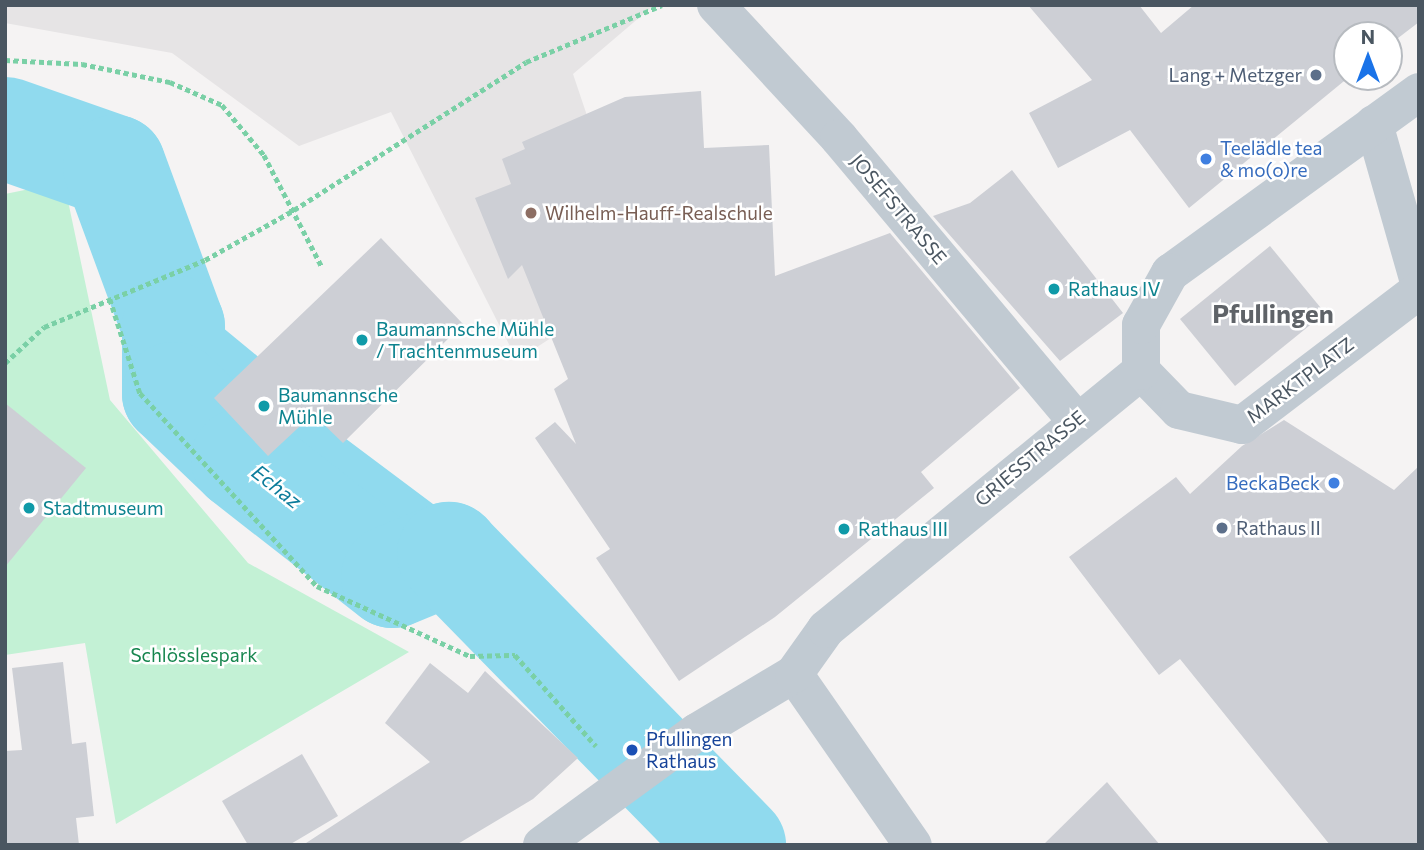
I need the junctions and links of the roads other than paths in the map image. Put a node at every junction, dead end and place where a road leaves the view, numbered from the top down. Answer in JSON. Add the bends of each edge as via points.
{"nodes":[{"id":1,"x":716,"y":5,"type":"edge"},
{"id":2,"x":1419,"y":92,"type":"edge"},
{"id":3,"x":1374,"y":124,"type":"junction"},
{"id":4,"x":1419,"y":282,"type":"edge"},
{"id":5,"x":1419,"y":290,"type":"edge"},
{"id":6,"x":1141,"y":371,"type":"junction"},
{"id":7,"x":1075,"y":419,"type":"junction"},
{"id":8,"x":794,"y":674,"type":"junction"},
{"id":9,"x":542,"y":845,"type":"edge"},
{"id":10,"x":913,"y":845,"type":"edge"}],
"edges":[{"from":1,"to":7,"type":"street","name":"JOSEFSTRASSE","via":[[839,138]]},
{"from":2,"to":3,"type":"street"},
{"from":3,"to":4,"type":"street"},
{"from":3,"to":6,"type":"street","via":[[1170,273],[1141,325]]},
{"from":5,"to":6,"type":"street","name":"MARKTPLATZ","via":[[1242,425],[1179,410]]},
{"from":6,"to":7,"type":"street","name":"GRIESSTRASSE"},
{"from":7,"to":8,"type":"street","name":"GRIESSTRASSE","via":[[826,629]]},
{"from":8,"to":9,"type":"street","name":"GRIESSTRASSE","via":[[697,732]]},
{"from":8,"to":10,"type":"street"}]}
